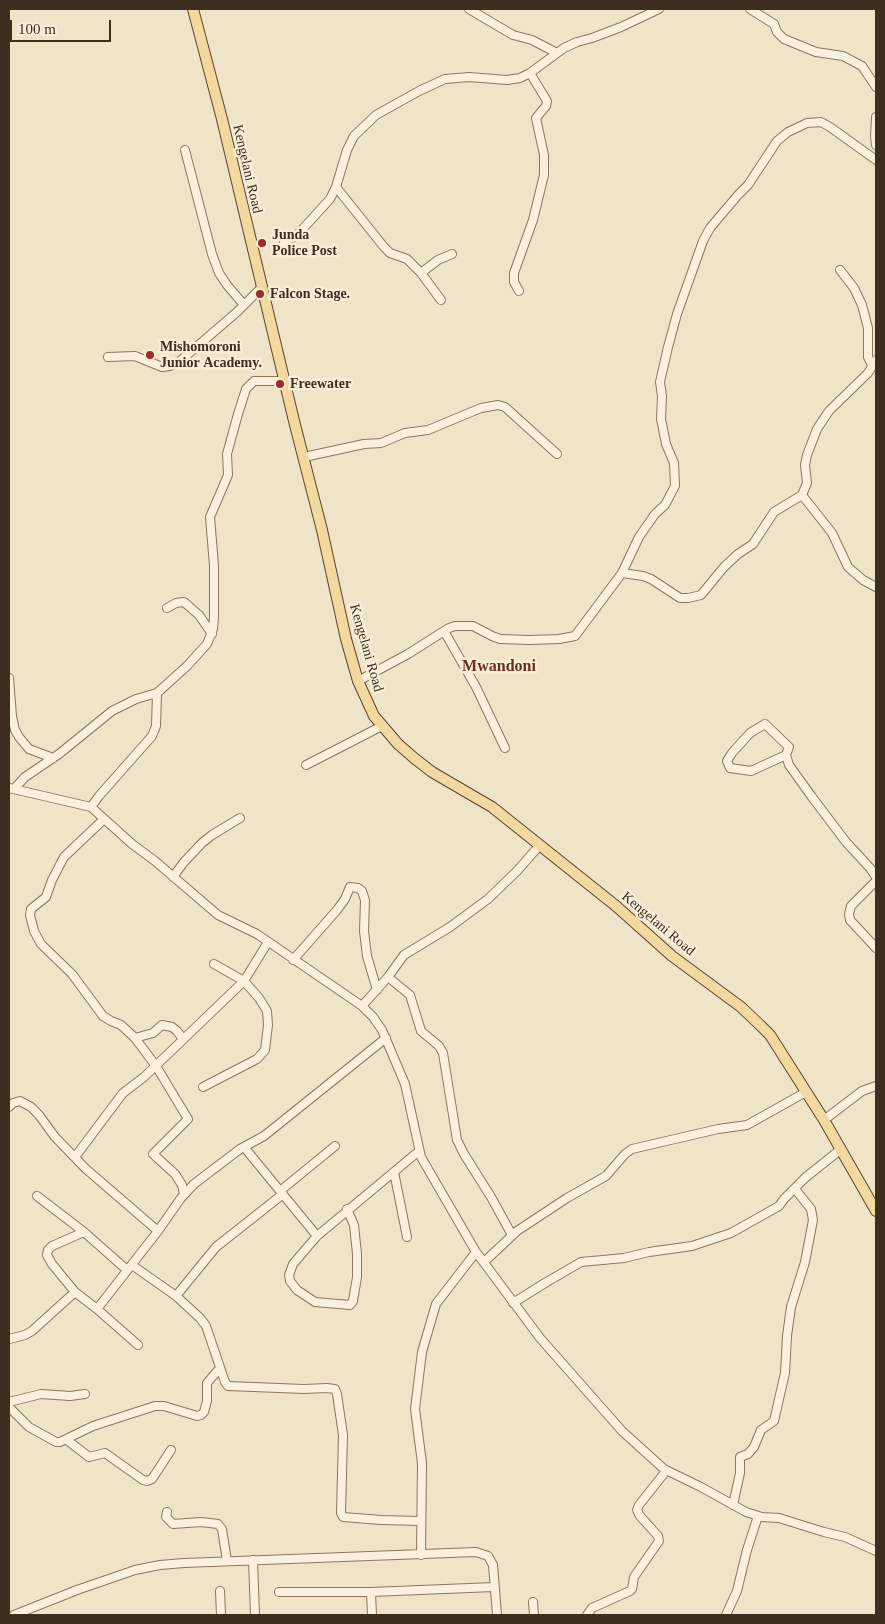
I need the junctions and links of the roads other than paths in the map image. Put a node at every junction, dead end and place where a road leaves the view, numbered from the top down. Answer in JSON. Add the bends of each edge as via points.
{"nodes":[{"id":1,"x":193,"y":9,"type":"edge"},
{"id":2,"x":468,"y":9,"type":"edge"},
{"id":3,"x":659,"y":9,"type":"edge"},
{"id":4,"x":750,"y":9,"type":"edge"},
{"id":5,"x":557,"y":53,"type":"junction"},
{"id":6,"x":530,"y":73,"type":"junction"},
{"id":7,"x":876,"y":86,"type":"edge"},
{"id":8,"x":876,"y":118,"type":"edge"},
{"id":9,"x":876,"y":146,"type":"edge"},
{"id":10,"x":185,"y":150,"type":"dead end"},
{"id":11,"x":875,"y":159,"type":"edge"},
{"id":12,"x":336,"y":187,"type":"junction"},
{"id":13,"x":284,"y":243,"type":"dead end"},
{"id":14,"x":452,"y":254,"type":"dead end"},
{"id":15,"x":840,"y":270,"type":"dead end"},
{"id":16,"x":421,"y":273,"type":"junction"},
{"id":17,"x":262,"y":287,"type":"junction"},
{"id":18,"x":519,"y":291,"type":"dead end"},
{"id":19,"x":441,"y":300,"type":"dead end"},
{"id":20,"x":244,"y":305,"type":"junction"},
{"id":21,"x":108,"y":357,"type":"dead end"},
{"id":22,"x":874,"y":363,"type":"edge"},
{"id":23,"x":284,"y":381,"type":"junction"},
{"id":24,"x":557,"y":454,"type":"dead end"},
{"id":25,"x":304,"y":457,"type":"junction"},
{"id":26,"x":802,"y":495,"type":"junction"},
{"id":27,"x":622,"y":573,"type":"junction"},
{"id":28,"x":876,"y":587,"type":"edge"},
{"id":29,"x":167,"y":608,"type":"dead end"},
{"id":30,"x":444,"y":631,"type":"junction"},
{"id":31,"x":212,"y":634,"type":"junction"},
{"id":32,"x":9,"y":678,"type":"edge"},
{"id":33,"x":358,"y":681,"type":"junction"},
{"id":34,"x":157,"y":693,"type":"junction"},
{"id":35,"x":382,"y":726,"type":"junction"},
{"id":36,"x":504,"y":748,"type":"dead end"},
{"id":37,"x":786,"y":755,"type":"junction"},
{"id":38,"x":53,"y":758,"type":"junction"},
{"id":39,"x":306,"y":765,"type":"dead end"},
{"id":40,"x":11,"y":788,"type":"edge"},
{"id":41,"x":91,"y":807,"type":"junction"},
{"id":42,"x":240,"y":818,"type":"dead end"},
{"id":43,"x":103,"y":820,"type":"junction"},
{"id":44,"x":539,"y":846,"type":"junction"},
{"id":45,"x":173,"y":877,"type":"junction"},
{"id":46,"x":876,"y":879,"type":"edge"},
{"id":47,"x":268,"y":942,"type":"junction"},
{"id":48,"x":875,"y":943,"type":"edge"},
{"id":49,"x":293,"y":960,"type":"junction"},
{"id":50,"x":214,"y":964,"type":"dead end"},
{"id":51,"x":388,"y":977,"type":"junction"},
{"id":52,"x":244,"y":981,"type":"junction"},
{"id":53,"x":377,"y":990,"type":"junction"},
{"id":54,"x":362,"y":1006,"type":"junction"},
{"id":55,"x":135,"y":1038,"type":"junction"},
{"id":56,"x":386,"y":1038,"type":"junction"},
{"id":57,"x":183,"y":1039,"type":"junction"},
{"id":58,"x":156,"y":1066,"type":"junction"},
{"id":59,"x":876,"y":1086,"type":"edge"},
{"id":60,"x":203,"y":1087,"type":"dead end"},
{"id":61,"x":806,"y":1092,"type":"junction"},
{"id":62,"x":9,"y":1107,"type":"edge"},
{"id":63,"x":824,"y":1120,"type":"junction"},
{"id":64,"x":335,"y":1146,"type":"dead end"},
{"id":65,"x":244,"y":1147,"type":"junction"},
{"id":66,"x":840,"y":1150,"type":"junction"},
{"id":67,"x":419,"y":1151,"type":"junction"},
{"id":68,"x":75,"y":1157,"type":"junction"},
{"id":69,"x":394,"y":1172,"type":"junction"},
{"id":70,"x":795,"y":1189,"type":"junction"},
{"id":71,"x":281,"y":1193,"type":"junction"},
{"id":72,"x":184,"y":1194,"type":"junction"},
{"id":73,"x":37,"y":1196,"type":"dead end"},
{"id":74,"x":347,"y":1209,"type":"junction"},
{"id":75,"x":876,"y":1211,"type":"edge"},
{"id":76,"x":158,"y":1231,"type":"junction"},
{"id":77,"x":84,"y":1232,"type":"junction"},
{"id":78,"x":512,"y":1235,"type":"junction"},
{"id":79,"x":317,"y":1236,"type":"junction"},
{"id":80,"x":408,"y":1237,"type":"dead end"},
{"id":81,"x":476,"y":1252,"type":"junction"},
{"id":82,"x":484,"y":1262,"type":"junction"},
{"id":83,"x":130,"y":1268,"type":"junction"},
{"id":84,"x":75,"y":1292,"type":"junction"},
{"id":85,"x":176,"y":1296,"type":"junction"},
{"id":86,"x":513,"y":1303,"type":"junction"},
{"id":87,"x":97,"y":1309,"type":"junction"},
{"id":88,"x":9,"y":1339,"type":"edge"},
{"id":89,"x":138,"y":1345,"type":"dead end"},
{"id":90,"x":220,"y":1368,"type":"junction"},
{"id":91,"x":85,"y":1394,"type":"dead end"},
{"id":92,"x":9,"y":1402,"type":"edge"},
{"id":93,"x":9,"y":1407,"type":"edge"},
{"id":94,"x":67,"y":1440,"type":"junction"},
{"id":95,"x":171,"y":1450,"type":"dead end"},
{"id":96,"x":666,"y":1471,"type":"junction"},
{"id":97,"x":733,"y":1505,"type":"junction"},
{"id":98,"x":167,"y":1512,"type":"dead end"},
{"id":99,"x":758,"y":1516,"type":"junction"},
{"id":100,"x":420,"y":1520,"type":"junction"},
{"id":101,"x":876,"y":1551,"type":"edge"},
{"id":102,"x":421,"y":1554,"type":"junction"},
{"id":103,"x":254,"y":1560,"type":"junction"},
{"id":104,"x":227,"y":1561,"type":"junction"},
{"id":105,"x":494,"y":1588,"type":"junction"},
{"id":106,"x":220,"y":1591,"type":"dead end"},
{"id":107,"x":279,"y":1592,"type":"dead end"},
{"id":108,"x":371,"y":1592,"type":"junction"},
{"id":109,"x":533,"y":1602,"type":"dead end"},
{"id":110,"x":14,"y":1615,"type":"edge"},
{"id":111,"x":220,"y":1615,"type":"edge"},
{"id":112,"x":255,"y":1615,"type":"edge"},
{"id":113,"x":372,"y":1615,"type":"edge"},
{"id":114,"x":497,"y":1615,"type":"edge"},
{"id":115,"x":534,"y":1615,"type":"edge"},
{"id":116,"x":587,"y":1615,"type":"edge"},
{"id":117,"x":726,"y":1615,"type":"edge"}],
"edges":[{"from":1,"to":17,"type":"main road","name":"Kengelani Road"},
{"from":2,"to":5,"type":"street","via":[[513,35],[532,40]]},
{"from":3,"to":5,"type":"street"},
{"from":4,"to":7,"type":"street","via":[[774,24],[784,39],[816,52],[843,56],[862,66]]},
{"from":5,"to":6,"type":"street"},
{"from":6,"to":12,"type":"street","via":[[507,80],[469,77],[438,81],[376,115],[351,141]]},
{"from":6,"to":18,"type":"street","via":[[547,101],[536,118],[544,155],[544,175],[533,220],[514,273]]},
{"from":8,"to":9,"type":"street"},
{"from":9,"to":11,"type":"street"},
{"from":10,"to":20,"type":"street","via":[[212,254],[227,285]]},
{"from":11,"to":27,"type":"street","via":[[821,122],[795,128],[777,141],[748,184],[710,228],[677,314],[660,382],[661,419],[674,464],[676,486],[639,537]]},
{"from":12,"to":13,"type":"street","via":[[315,218]]},
{"from":12,"to":16,"type":"street","via":[[387,251],[405,258]]},
{"from":14,"to":16,"type":"street"},
{"from":15,"to":22,"type":"street","via":[[854,288],[864,311],[868,357]]},
{"from":16,"to":19,"type":"street"},
{"from":17,"to":20,"type":"street"},
{"from":17,"to":23,"type":"main road","name":"Kengelani Road"},
{"from":20,"to":21,"type":"street","via":[[180,361],[170,366],[162,367],[135,356]]},
{"from":22,"to":26,"type":"street","via":[[829,411],[817,429],[807,455],[807,483]]},
{"from":23,"to":25,"type":"main road","name":"Kengelani Road"},
{"from":23,"to":31,"type":"street","via":[[254,381],[246,389],[238,414],[227,454],[228,475],[210,519],[214,578]]},
{"from":24,"to":25,"type":"street","via":[[498,404],[428,430],[405,433],[381,443]]},
{"from":25,"to":33,"type":"main road","name":"Kengelani Road"},
{"from":26,"to":27,"type":"street","via":[[774,512],[753,544],[724,567],[701,595],[680,598],[651,579]]},
{"from":26,"to":28,"type":"street","via":[[832,533],[848,567]]},
{"from":27,"to":30,"type":"street","via":[[575,636],[500,639],[476,626],[466,625]]},
{"from":29,"to":31,"type":"street","via":[[184,602],[202,618]]},
{"from":30,"to":33,"type":"street"},
{"from":30,"to":36,"type":"street","via":[[476,687]]},
{"from":31,"to":34,"type":"street","via":[[197,656]]},
{"from":32,"to":38,"type":"street","via":[[15,730],[29,749]]},
{"from":33,"to":35,"type":"main road","name":"Kengelani Road"},
{"from":34,"to":38,"type":"street","via":[[112,711]]},
{"from":34,"to":41,"type":"street","via":[[156,726],[152,736]]},
{"from":35,"to":39,"type":"street"},
{"from":35,"to":44,"type":"main road","name":"Kengelani Road","via":[[421,764],[492,807]]},
{"from":37,"to":37,"type":"street","via":[[788,747],[765,724],[744,738],[727,761],[730,768],[748,772]]},
{"from":37,"to":46,"type":"street","via":[[789,765],[812,797]]},
{"from":38,"to":40,"type":"street"},
{"from":40,"to":41,"type":"street"},
{"from":41,"to":43,"type":"street"},
{"from":42,"to":45,"type":"street","via":[[202,843]]},
{"from":43,"to":45,"type":"street"},
{"from":43,"to":55,"type":"street","via":[[64,857],[46,897],[31,909],[30,915],[41,944],[72,974],[103,1016],[121,1025]]},
{"from":44,"to":51,"type":"street","via":[[488,899],[404,955]]},
{"from":44,"to":61,"type":"main road","name":"Kengelani Road","via":[[616,906],[672,956],[752,1017],[770,1036]]},
{"from":45,"to":47,"type":"street","via":[[218,915],[240,924]]},
{"from":46,"to":48,"type":"street","via":[[849,910],[850,920]]},
{"from":47,"to":49,"type":"street"},
{"from":47,"to":52,"type":"street"},
{"from":49,"to":53,"type":"street","via":[[337,910],[350,887],[358,888],[365,900],[367,956]]},
{"from":49,"to":54,"type":"street"},
{"from":50,"to":52,"type":"street"},
{"from":51,"to":53,"type":"street"},
{"from":51,"to":78,"type":"street","via":[[410,994],[421,1031],[443,1053],[457,1140]]},
{"from":52,"to":57,"type":"street"},
{"from":52,"to":60,"type":"street","via":[[267,1011],[265,1050],[257,1058]]},
{"from":53,"to":54,"type":"street"},
{"from":54,"to":56,"type":"street","via":[[378,1022]]},
{"from":55,"to":57,"type":"street","via":[[153,1033],[162,1025],[172,1027]]},
{"from":55,"to":58,"type":"street"},
{"from":56,"to":65,"type":"street","via":[[264,1136]]},
{"from":56,"to":67,"type":"street","via":[[404,1084]]},
{"from":57,"to":58,"type":"street"},
{"from":58,"to":68,"type":"street","via":[[123,1093]]},
{"from":58,"to":72,"type":"street","via":[[188,1119],[153,1154],[175,1174]]},
{"from":59,"to":63,"type":"street","via":[[862,1091]]},
{"from":61,"to":63,"type":"main road","name":"Kengelani Road"},
{"from":61,"to":78,"type":"street","via":[[747,1125],[632,1149],[606,1176]]},
{"from":62,"to":68,"type":"street","via":[[20,1101],[31,1107]]},
{"from":63,"to":66,"type":"main road","name":"Kengelani Road"},
{"from":64,"to":71,"type":"street"},
{"from":65,"to":71,"type":"street"},
{"from":65,"to":72,"type":"street","via":[[199,1179]]},
{"from":66,"to":70,"type":"street"},
{"from":66,"to":75,"type":"main road","name":"Kengelani Road"},
{"from":67,"to":69,"type":"street"},
{"from":67,"to":81,"type":"street"},
{"from":68,"to":76,"type":"street"},
{"from":69,"to":74,"type":"street"},
{"from":69,"to":80,"type":"street"},
{"from":70,"to":86,"type":"street","via":[[779,1206],[731,1234],[692,1246],[581,1262]]},
{"from":70,"to":97,"type":"street","via":[[811,1209],[813,1220],[792,1307],[786,1373],[774,1421],[762,1429],[748,1454],[740,1457]]},
{"from":71,"to":79,"type":"street"},
{"from":71,"to":85,"type":"street","via":[[216,1247]]},
{"from":72,"to":76,"type":"street"},
{"from":73,"to":77,"type":"street"},
{"from":74,"to":79,"type":"street"},
{"from":74,"to":79,"type":"street","via":[[354,1225],[357,1254],[357,1277],[350,1305],[316,1302],[297,1290],[290,1281],[293,1264]]},
{"from":76,"to":83,"type":"street"},
{"from":77,"to":83,"type":"street"},
{"from":77,"to":84,"type":"street","via":[[52,1246],[47,1253]]},
{"from":78,"to":82,"type":"street"},
{"from":81,"to":82,"type":"street"},
{"from":81,"to":100,"type":"street","via":[[436,1304],[422,1352],[415,1409],[422,1463]]},
{"from":82,"to":86,"type":"street"},
{"from":83,"to":85,"type":"street"},
{"from":83,"to":87,"type":"street"},
{"from":84,"to":87,"type":"street"},
{"from":84,"to":88,"type":"street","via":[[32,1331]]},
{"from":85,"to":90,"type":"street","via":[[204,1322]]},
{"from":86,"to":96,"type":"street","via":[[622,1431]]},
{"from":87,"to":89,"type":"street"},
{"from":90,"to":94,"type":"street","via":[[207,1383],[207,1401],[201,1415],[155,1406],[93,1426]]},
{"from":90,"to":100,"type":"street","via":[[225,1382],[231,1387],[335,1390],[343,1435],[342,1516]]},
{"from":91,"to":92,"type":"street","via":[[41,1394]]},
{"from":93,"to":94,"type":"street","via":[[33,1430],[56,1442]]},
{"from":94,"to":95,"type":"street","via":[[89,1457],[104,1453],[147,1481],[151,1480]]},
{"from":96,"to":97,"type":"street"},
{"from":96,"to":116,"type":"street","via":[[637,1510],[659,1541],[634,1577],[630,1591],[592,1608]]},
{"from":97,"to":99,"type":"street"},
{"from":98,"to":104,"type":"street","via":[[166,1517],[173,1524],[218,1524]]},
{"from":99,"to":101,"type":"street","via":[[779,1518],[845,1537]]},
{"from":99,"to":117,"type":"street","via":[[737,1591]]},
{"from":100,"to":102,"type":"street"},
{"from":102,"to":103,"type":"street"},
{"from":102,"to":105,"type":"street","via":[[483,1553],[493,1565]]},
{"from":103,"to":104,"type":"street"},
{"from":103,"to":112,"type":"street"},
{"from":104,"to":110,"type":"street","via":[[184,1562],[144,1568]]},
{"from":105,"to":108,"type":"street"},
{"from":105,"to":114,"type":"street"},
{"from":106,"to":111,"type":"street"},
{"from":107,"to":108,"type":"street"},
{"from":108,"to":113,"type":"street"},
{"from":109,"to":115,"type":"street"}]}
